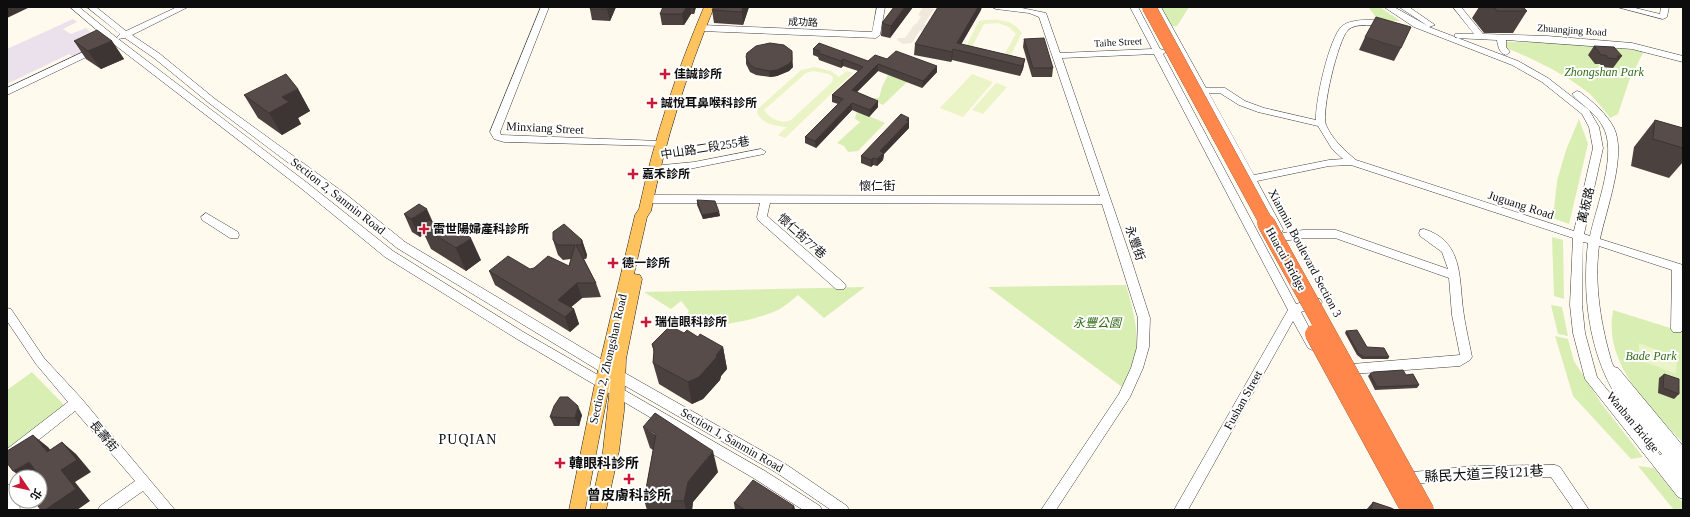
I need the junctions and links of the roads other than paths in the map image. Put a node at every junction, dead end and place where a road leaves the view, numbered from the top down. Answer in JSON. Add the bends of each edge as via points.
{"nodes":[{"id":1,"x":74,"y":7,"type":"edge"},
{"id":2,"x":92,"y":7,"type":"edge"},
{"id":3,"x":184,"y":7,"type":"edge"},
{"id":4,"x":546,"y":7,"type":"edge"},
{"id":5,"x":710,"y":7,"type":"edge"},
{"id":6,"x":881,"y":7,"type":"edge"},
{"id":7,"x":996,"y":7,"type":"edge"},
{"id":8,"x":1134,"y":7,"type":"edge"},
{"id":9,"x":1141,"y":7,"type":"edge"},
{"id":10,"x":1149,"y":7,"type":"edge"},
{"id":11,"x":1157,"y":7,"type":"edge"},
{"id":12,"x":1388,"y":7,"type":"edge"},
{"id":13,"x":1403,"y":7,"type":"edge"},
{"id":14,"x":1457,"y":7,"type":"edge"},
{"id":15,"x":1621,"y":7,"type":"edge"},
{"id":16,"x":1665,"y":7,"type":"edge"},
{"id":17,"x":1428,"y":23,"type":"junction"},
{"id":18,"x":1417,"y":25,"type":"junction"},
{"id":19,"x":700,"y":28,"type":"junction"},
{"id":20,"x":125,"y":35,"type":"junction"},
{"id":21,"x":1458,"y":36,"type":"junction"},
{"id":22,"x":1481,"y":37,"type":"junction"},
{"id":23,"x":1501,"y":38,"type":"junction"},
{"id":24,"x":114,"y":40,"type":"junction"},
{"id":25,"x":1180,"y":50,"type":"junction"},
{"id":26,"x":1157,"y":51,"type":"junction"},
{"id":27,"x":1506,"y":52,"type":"junction"},
{"id":28,"x":1058,"y":56,"type":"junction"},
{"id":29,"x":1683,"y":58,"type":"edge"},
{"id":30,"x":1202,"y":90,"type":"junction"},
{"id":31,"x":7,"y":92,"type":"edge"},
{"id":32,"x":1178,"y":92,"type":"junction"},
{"id":33,"x":1321,"y":124,"type":"junction"},
{"id":34,"x":660,"y":144,"type":"junction"},
{"id":35,"x":761,"y":152,"type":"dead end"},
{"id":36,"x":1352,"y":162,"type":"junction"},
{"id":37,"x":654,"y":169,"type":"junction"},
{"id":38,"x":1251,"y":179,"type":"junction"},
{"id":39,"x":766,"y":199,"type":"junction"},
{"id":40,"x":1106,"y":200,"type":"junction"},
{"id":41,"x":646,"y":205,"type":"junction"},
{"id":42,"x":206,"y":217,"type":"dead end"},
{"id":43,"x":1424,"y":233,"type":"dead end"},
{"id":44,"x":234,"y":235,"type":"dead end"},
{"id":45,"x":1283,"y":237,"type":"junction"},
{"id":46,"x":1578,"y":237,"type":"junction"},
{"id":47,"x":1594,"y":241,"type":"junction"},
{"id":48,"x":1681,"y":269,"type":"edge"},
{"id":49,"x":1453,"y":274,"type":"junction"},
{"id":50,"x":840,"y":286,"type":"dead end"},
{"id":51,"x":1316,"y":302,"type":"junction"},
{"id":52,"x":1294,"y":310,"type":"junction"},
{"id":53,"x":7,"y":312,"type":"edge"},
{"id":54,"x":1677,"y":329,"type":"dead end"},
{"id":55,"x":1586,"y":362,"type":"junction"},
{"id":56,"x":1606,"y":363,"type":"junction"},
{"id":57,"x":1352,"y":369,"type":"junction"},
{"id":58,"x":612,"y":371,"type":"junction"},
{"id":59,"x":602,"y":383,"type":"junction"},
{"id":60,"x":617,"y":392,"type":"junction"},
{"id":61,"x":77,"y":402,"type":"junction"},
{"id":62,"x":1683,"y":455,"type":"edge"},
{"id":63,"x":7,"y":457,"type":"edge"},
{"id":64,"x":1683,"y":468,"type":"edge"},
{"id":65,"x":1413,"y":478,"type":"junction"},
{"id":66,"x":1683,"y":480,"type":"edge"},
{"id":67,"x":144,"y":482,"type":"junction"},
{"id":68,"x":1390,"y":488,"type":"junction"},
{"id":69,"x":7,"y":490,"type":"edge"},
{"id":70,"x":1683,"y":493,"type":"edge"},
{"id":71,"x":1049,"y":509,"type":"edge"},
{"id":72,"x":13,"y":510,"type":"edge"},
{"id":73,"x":105,"y":510,"type":"edge"},
{"id":74,"x":168,"y":510,"type":"edge"},
{"id":75,"x":576,"y":510,"type":"edge"},
{"id":76,"x":598,"y":510,"type":"edge"},
{"id":77,"x":815,"y":510,"type":"edge"},
{"id":78,"x":842,"y":510,"type":"edge"},
{"id":79,"x":1181,"y":510,"type":"edge"},
{"id":80,"x":1402,"y":510,"type":"edge"},
{"id":81,"x":1410,"y":510,"type":"edge"},
{"id":82,"x":1425,"y":510,"type":"edge"},
{"id":83,"x":1433,"y":510,"type":"edge"},
{"id":84,"x":1582,"y":510,"type":"edge"}],
"edges":[{"from":1,"to":24,"type":"street","name":"Section 2, Sanmin Road"},
{"from":2,"to":20,"type":"street","name":"Section 2, Sanmin Road"},
{"from":3,"to":20,"type":"street"},
{"from":4,"to":34,"type":"street","name":"Minxiang Street","via":[[495,132],[497,136],[504,139]]},
{"from":5,"to":19,"type":"main road","name":"Section 2, Zhongshan Road"},
{"from":6,"to":19,"type":"street","name":"成功路","via":[[876,35]]},
{"from":7,"to":28,"type":"street","name":"永豐街","via":[[1030,11],[1043,16]]},
{"from":8,"to":26,"type":"street"},
{"from":9,"to":81,"type":"highway","name":"Huacui Bridge","bridge":true},
{"from":10,"to":82,"type":"highway","name":"Huacui Bridge","bridge":true},
{"from":11,"to":25,"type":"street","name":"Xianmin Boulevard Section 3"},
{"from":12,"to":18,"type":"street","name":"萬板路"},
{"from":13,"to":17,"type":"street","name":"萬板路"},
{"from":14,"to":22,"type":"street"},
{"from":15,"to":16,"type":"street","via":[[1663,17]]},
{"from":17,"to":18,"type":"street"},
{"from":17,"to":21,"type":"street","name":"萬板路"},
{"from":18,"to":33,"type":"street","via":[[1354,23],[1345,28],[1326,78],[1320,107]]},
{"from":18,"to":46,"type":"street","name":"萬板路","via":[[1515,63],[1545,80],[1586,112],[1594,127],[1598,148]]},
{"from":19,"to":34,"type":"main road","name":"Section 2, Zhongshan Road"},
{"from":20,"to":24,"type":"street"},
{"from":20,"to":58,"type":"street","name":"Section 2, Sanmin Road","via":[[157,56],[401,245]]},
{"from":21,"to":22,"type":"street","name":"Zhuangjing Road"},
{"from":21,"to":27,"type":"street","name":"萬板路"},
{"from":22,"to":23,"type":"street","name":"Zhuangjing Road"},
{"from":23,"to":27,"type":"street","via":[[1502,47]]},
{"from":23,"to":29,"type":"street","name":"Zhuangjing Road","via":[[1632,46]]},
{"from":24,"to":31,"type":"street"},
{"from":24,"to":59,"type":"street","name":"Section 2, Sanmin Road","via":[[389,254]]},
{"from":25,"to":26,"type":"street","name":"Taihe Street"},
{"from":25,"to":30,"type":"street","name":"Xianmin Boulevard Section 3"},
{"from":26,"to":28,"type":"street","name":"Taihe Street"},
{"from":26,"to":32,"type":"street"},
{"from":27,"to":47,"type":"street","name":"萬板路","via":[[1530,62],[1575,92],[1594,108],[1608,125],[1613,141],[1612,157]]},
{"from":28,"to":40,"type":"street","name":"永豐街"},
{"from":30,"to":32,"type":"street"},
{"from":30,"to":33,"type":"street","via":[[1222,90],[1242,103],[1261,110]]},
{"from":30,"to":38,"type":"street","name":"Xianmin Boulevard Section 3"},
{"from":32,"to":52,"type":"street"},
{"from":33,"to":36,"type":"street","via":[[1335,147]]},
{"from":34,"to":37,"type":"main road","name":"Section 2, Zhongshan Road"},
{"from":35,"to":37,"type":"street","name":"中山路二段255巷","via":[[694,165]]},
{"from":36,"to":38,"type":"street","via":[[1329,163]]},
{"from":36,"to":46,"type":"street","name":"Juguang Road"},
{"from":37,"to":41,"type":"main road","name":"Section 2, Zhongshan Road"},
{"from":38,"to":45,"type":"street","name":"Xianmin Boulevard Section 3"},
{"from":39,"to":40,"type":"street","name":"懷仁街"},
{"from":39,"to":41,"type":"street","name":"懷仁街"},
{"from":39,"to":50,"type":"street","name":"懷仁街77巷","via":[[762,217]]},
{"from":40,"to":71,"type":"street","name":"永豐街","via":[[1138,294],[1144,318],[1143,347],[1124,397]]},
{"from":41,"to":58,"type":"main road","name":"Section 2, Zhongshan Road","via":[[641,215]]},
{"from":42,"to":44,"type":"street"},
{"from":43,"to":49,"type":"street","via":[[1447,251],[1453,265]]},
{"from":45,"to":49,"type":"street","via":[[1336,234]]},
{"from":45,"to":51,"type":"street","name":"Xianmin Boulevard Section 3"},
{"from":46,"to":47,"type":"street","name":"Juguang Road"},
{"from":46,"to":55,"type":"street","name":"萬板路","via":[[1576,305]]},
{"from":47,"to":48,"type":"street","name":"Juguang Road"},
{"from":47,"to":56,"type":"street","name":"萬板路","via":[[1593,301]]},
{"from":48,"to":54,"type":"street"},
{"from":49,"to":57,"type":"street","via":[[1457,315],[1466,357],[1460,361]]},
{"from":51,"to":52,"type":"street"},
{"from":51,"to":57,"type":"street","name":"Xianmin Boulevard Section 3"},
{"from":52,"to":68,"type":"street"},
{"from":52,"to":79,"type":"street","name":"Fushan Street"},
{"from":53,"to":61,"type":"street","name":"長壽街","via":[[40,361]]},
{"from":55,"to":66,"type":"street","name":"Wanban Bridge","via":[[1640,432]]},
{"from":55,"to":70,"type":"street","name":"萬板路","via":[[1591,380]]},
{"from":56,"to":62,"type":"street","name":"萬板路"},
{"from":56,"to":64,"type":"street","name":"Wanban Bridge","via":[[1618,390]]},
{"from":57,"to":65,"type":"street","name":"Xianmin Boulevard Section 3"},
{"from":58,"to":59,"type":"main road","name":"Section 2, Zhongshan Road"},
{"from":58,"to":60,"type":"main road","name":"Section 2, Zhongshan Road"},
{"from":58,"to":78,"type":"street","name":"Section 1, Sanmin Road","via":[[782,469]]},
{"from":59,"to":60,"type":"street","name":"Section 1, Sanmin Road"},
{"from":59,"to":75,"type":"main road","name":"Section 2, Zhongshan Road"},
{"from":60,"to":76,"type":"main road","name":"Section 2, Zhongshan Road","via":[[611,451]]},
{"from":60,"to":77,"type":"street","name":"Section 1, Sanmin Road"},
{"from":61,"to":63,"type":"street"},
{"from":61,"to":67,"type":"street","name":"長壽街"},
{"from":65,"to":68,"type":"street","name":"縣民大道三段121巷"},
{"from":65,"to":83,"type":"street","name":"Xianmin Boulevard Section 3"},
{"from":65,"to":84,"type":"street","name":"縣民大道三段121巷","via":[[1474,472],[1556,471]]},
{"from":67,"to":73,"type":"street"},
{"from":67,"to":74,"type":"street","name":"長壽街"},
{"from":68,"to":80,"type":"street"},
{"from":69,"to":72,"type":"street","via":[[12,498]]}]}
